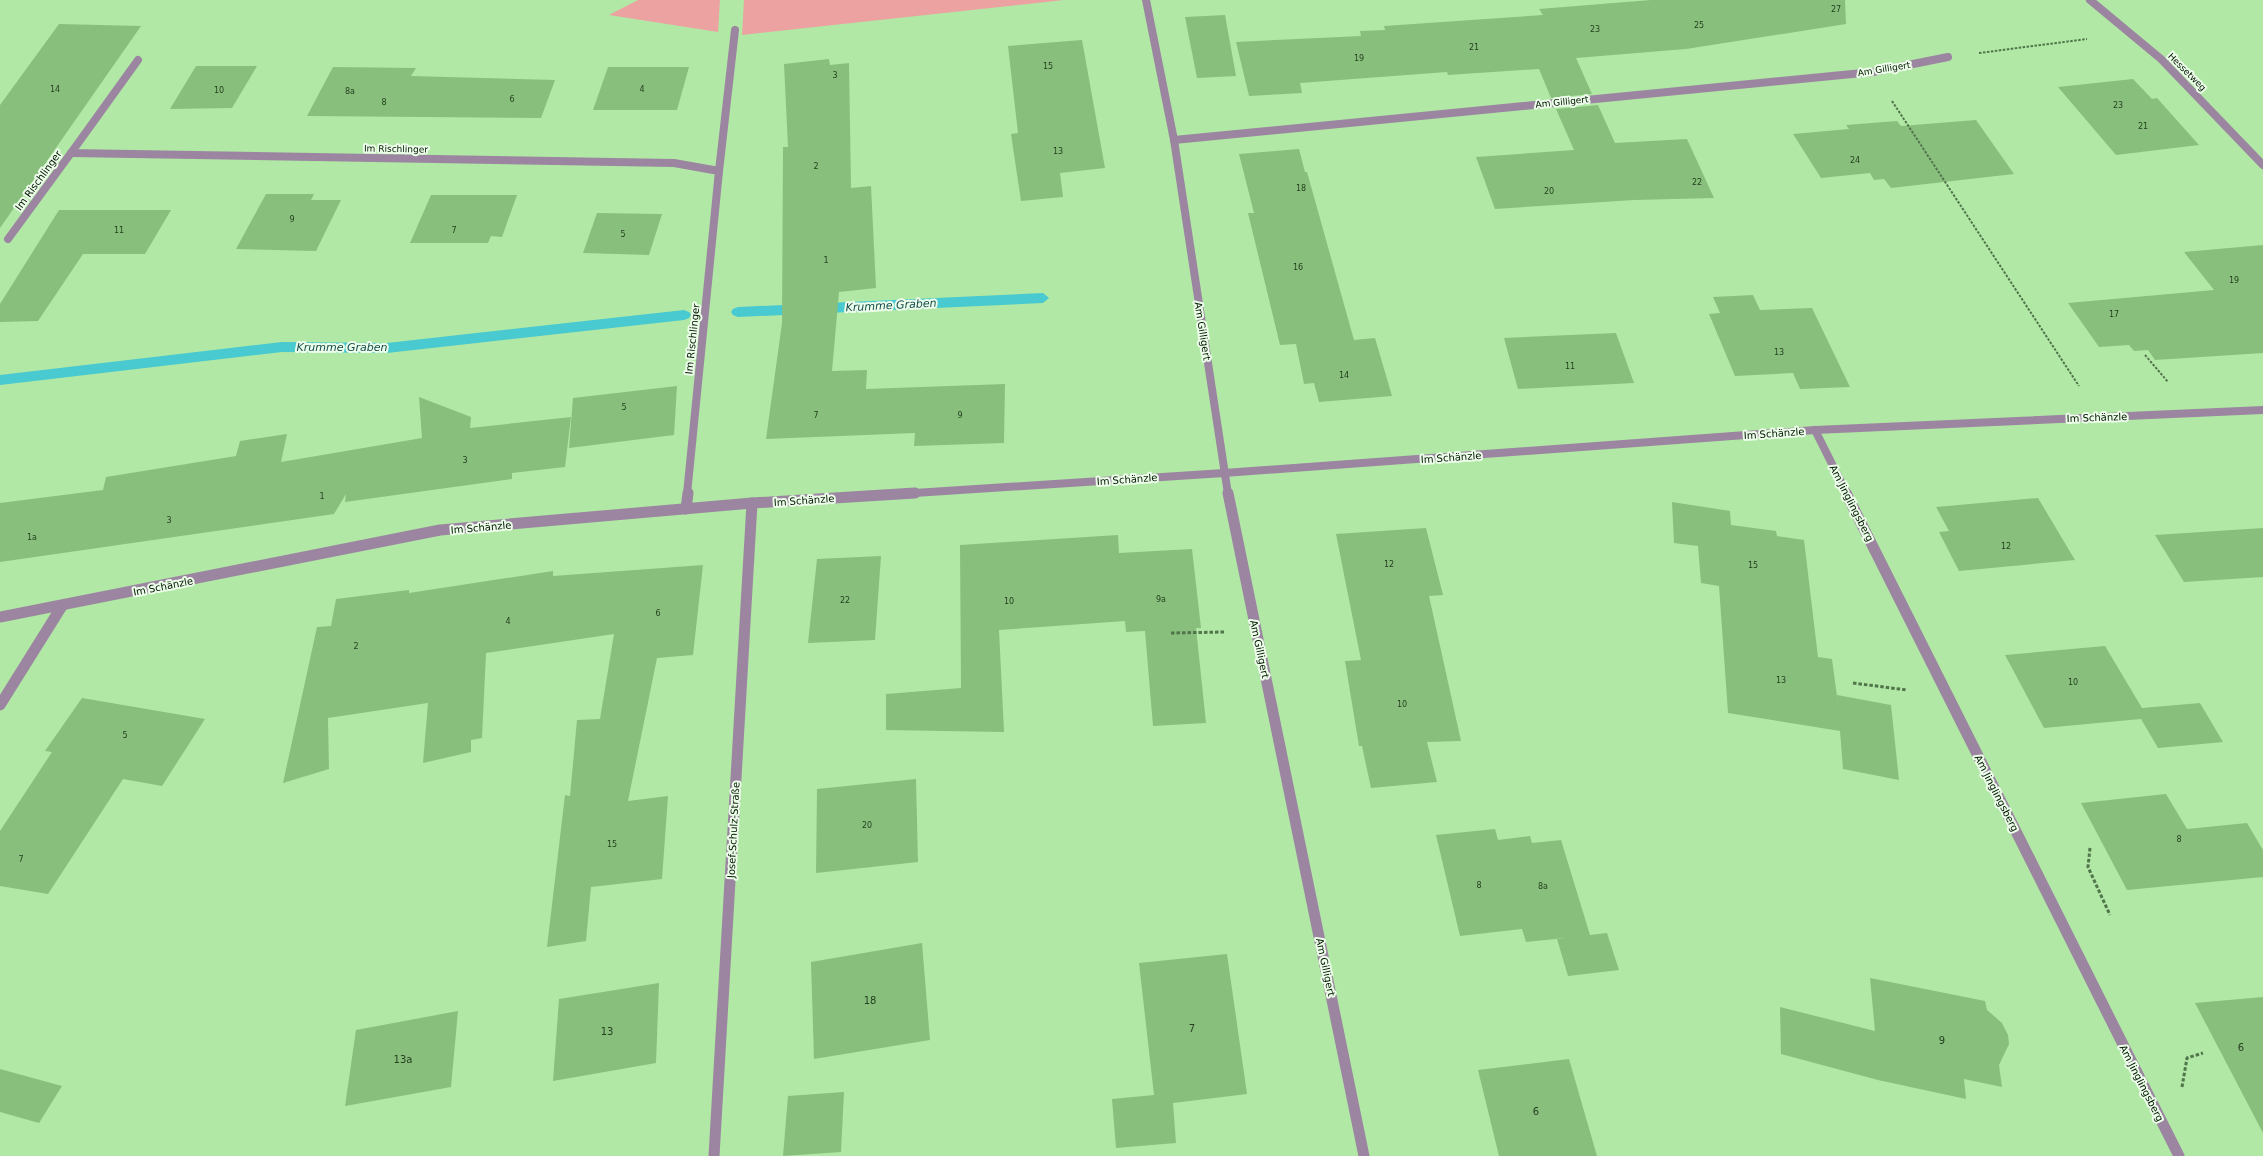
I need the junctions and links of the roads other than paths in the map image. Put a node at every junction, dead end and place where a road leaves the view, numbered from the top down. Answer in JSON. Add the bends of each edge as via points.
{"nodes":[{"id":1,"x":1146,"y":0,"type":"edge"},
{"id":2,"x":2090,"y":0,"type":"edge"},
{"id":3,"x":735,"y":30,"type":"dead end"},
{"id":4,"x":1948,"y":57,"type":"road end"},
{"id":5,"x":138,"y":60,"type":"dead end"},
{"id":6,"x":1174,"y":140,"type":"junction"},
{"id":7,"x":71,"y":153,"type":"junction"},
{"id":8,"x":2263,"y":165,"type":"edge"},
{"id":9,"x":719,"y":171,"type":"junction"},
{"id":10,"x":8,"y":239,"type":"dead end"},
{"id":11,"x":2263,"y":410,"type":"edge"},
{"id":12,"x":1815,"y":430,"type":"junction"},
{"id":13,"x":1224,"y":473,"type":"junction"},
{"id":14,"x":752,"y":503,"type":"junction"},
{"id":15,"x":686,"y":509,"type":"junction"},
{"id":16,"x":62,"y":606,"type":"junction"},
{"id":17,"x":0,"y":617,"type":"edge"},
{"id":18,"x":0,"y":705,"type":"edge"},
{"id":19,"x":714,"y":1156,"type":"edge"},
{"id":20,"x":1364,"y":1156,"type":"edge"},
{"id":21,"x":2179,"y":1156,"type":"edge"}],
"edges":[{"from":1,"to":6,"type":"street","name":"Am Gilligert"},
{"from":2,"to":8,"type":"street","name":"Hessetweg","via":[[2160,59]]},
{"from":3,"to":9,"type":"street","name":"Im Rischlinger"},
{"from":4,"to":6,"type":"street","name":"Am Gilligert","via":[[1873,72]]},
{"from":5,"to":7,"type":"street","name":"Im Rischlinger"},
{"from":6,"to":13,"type":"street","name":"Am Gilligert"},
{"from":7,"to":9,"type":"street","name":"Im Rischlinger","via":[[674,164]]},
{"from":7,"to":10,"type":"street","name":"Im Rischlinger"},
{"from":9,"to":15,"type":"street","name":"Im Rischlinger"},
{"from":11,"to":12,"type":"street","name":"Im Schänzle"},
{"from":12,"to":13,"type":"street","name":"Im Schänzle"},
{"from":12,"to":21,"type":"street","name":"Am Jinglingsberg"},
{"from":13,"to":14,"type":"street","name":"Im Schänzle"},
{"from":13,"to":20,"type":"street","name":"Am Gilligert"},
{"from":14,"to":15,"type":"street","name":"Im Schänzle"},
{"from":14,"to":19,"type":"street","name":"Josef-Schulz-Straße"},
{"from":15,"to":16,"type":"street","name":"Im Schänzle","via":[[440,530]]},
{"from":16,"to":17,"type":"street","name":"Im Schänzle"},
{"from":16,"to":18,"type":"street"}]}
